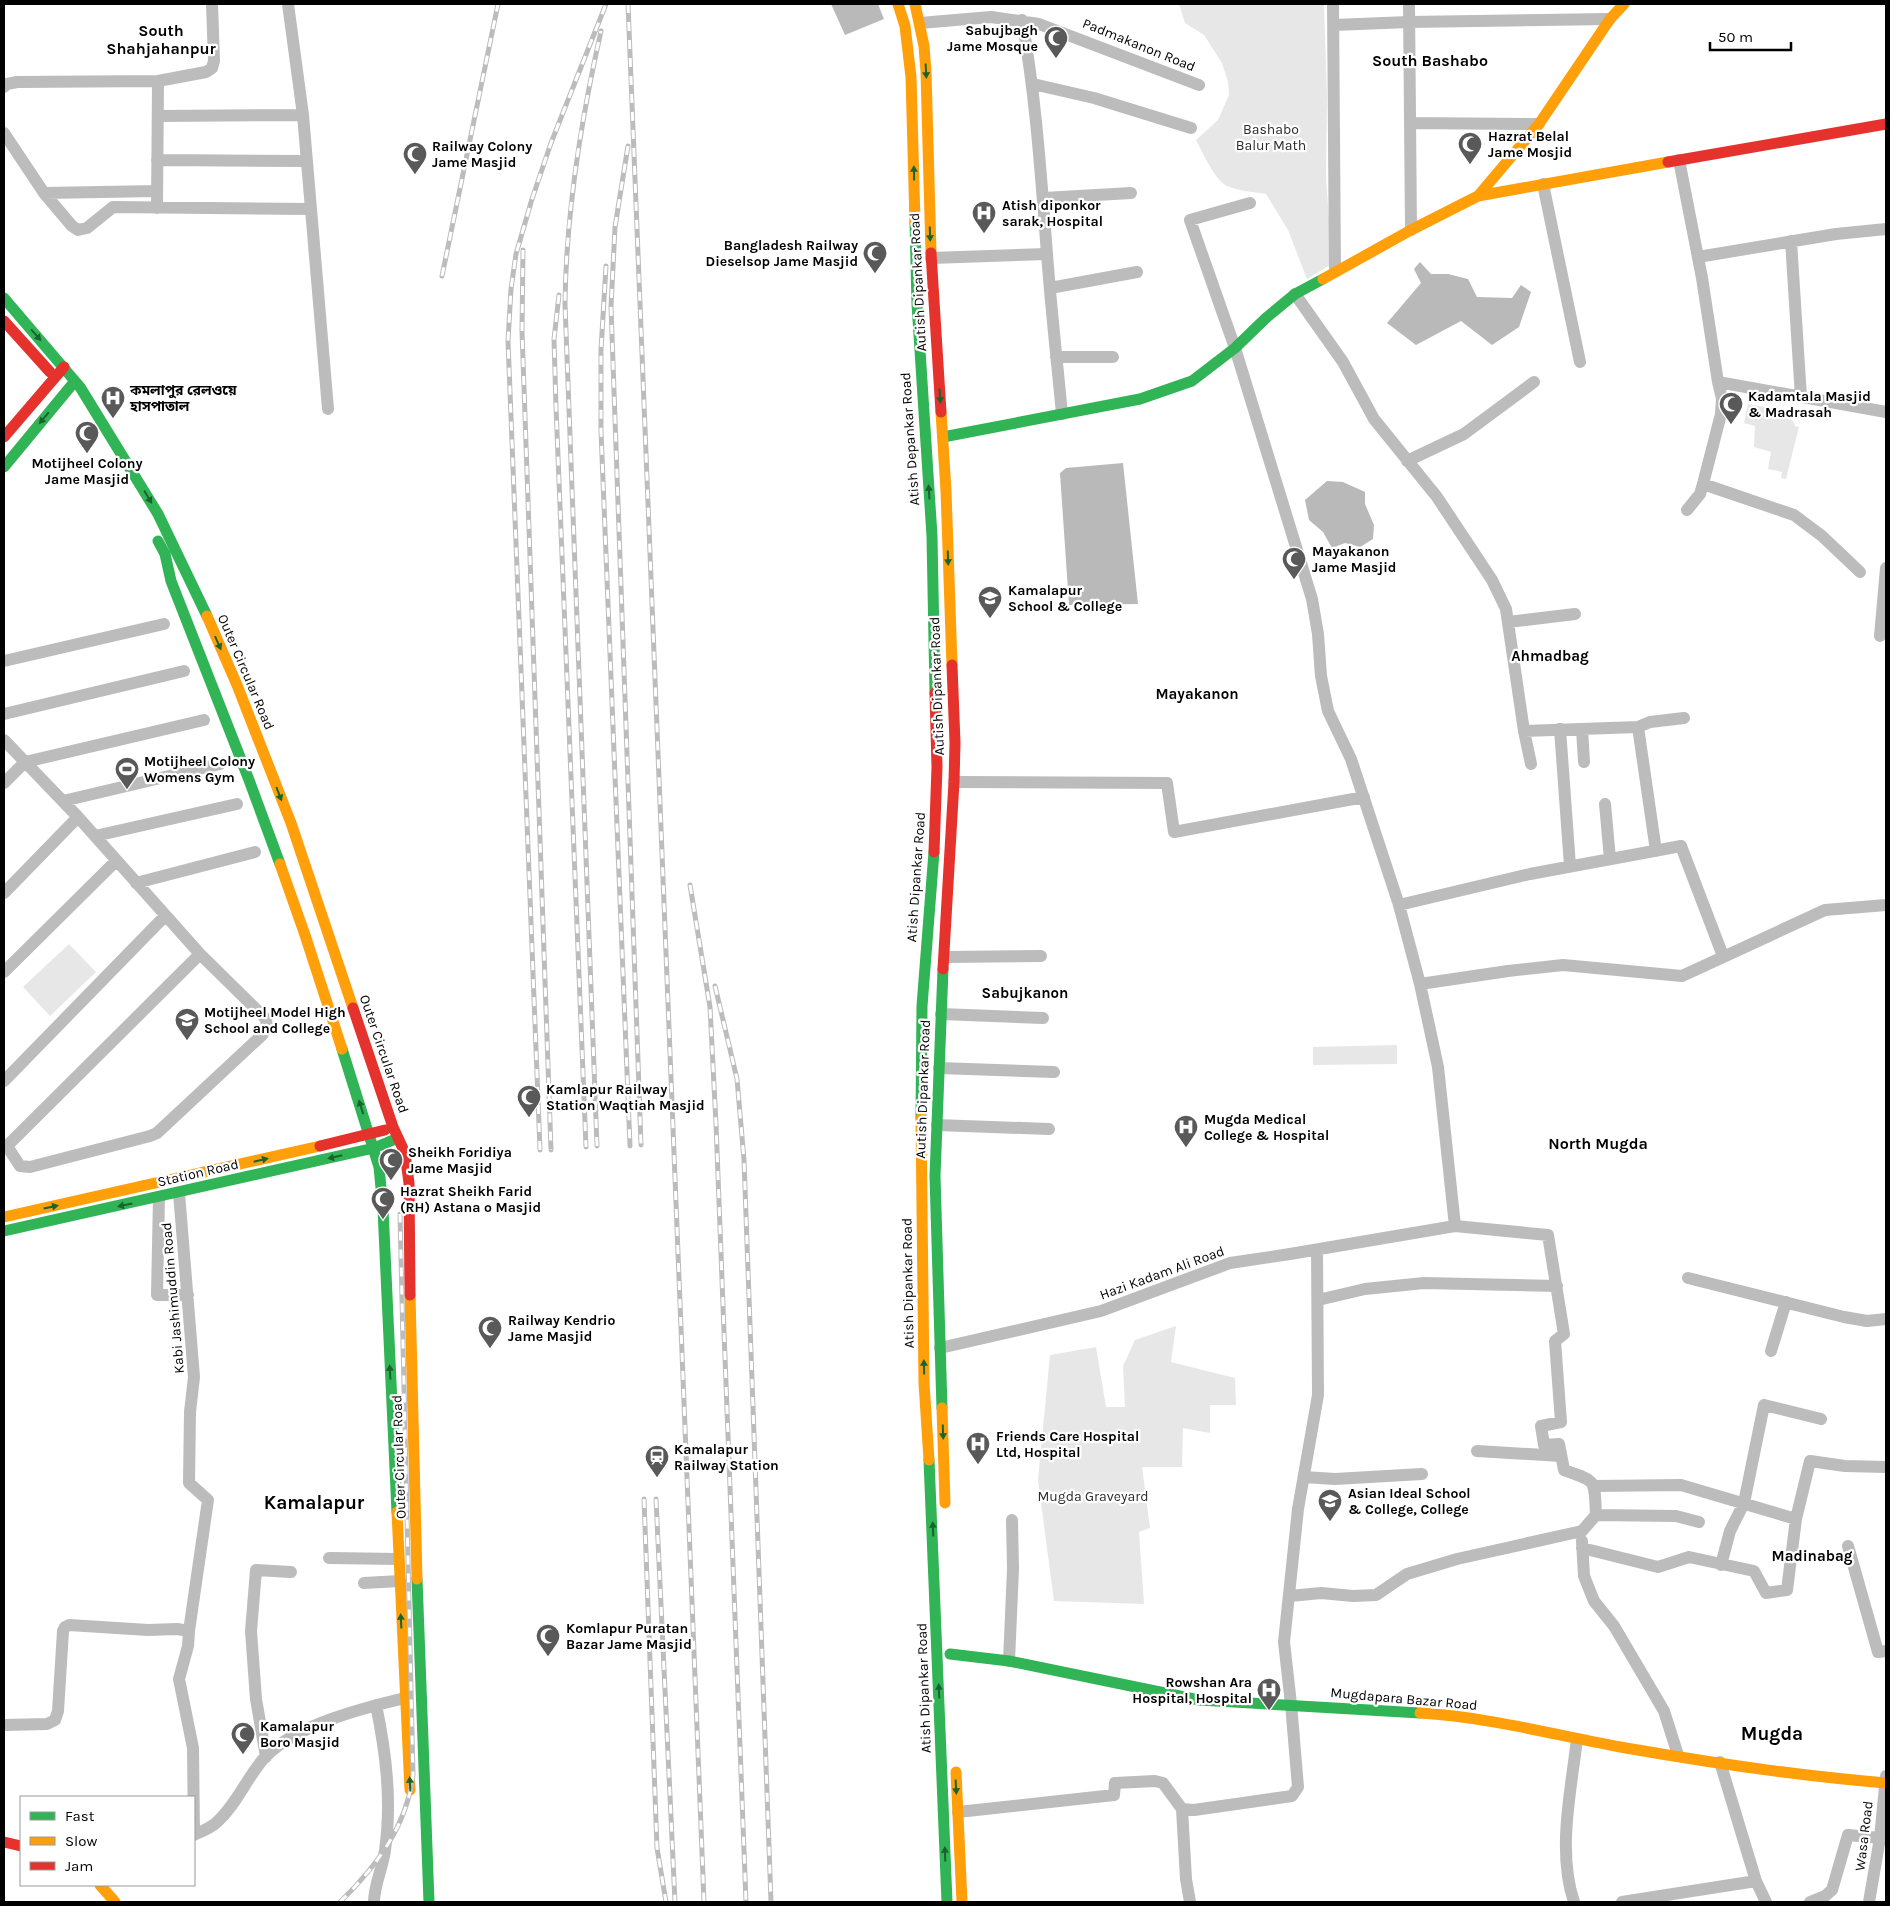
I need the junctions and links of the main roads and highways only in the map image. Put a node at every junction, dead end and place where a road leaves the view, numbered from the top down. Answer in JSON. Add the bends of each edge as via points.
{"nodes":[{"id":1,"x":898,"y":4,"type":"edge"},
{"id":2,"x":915,"y":4,"type":"edge"},
{"id":3,"x":1624,"y":4,"type":"edge"},
{"id":4,"x":920,"y":23,"type":"junction"},
{"id":5,"x":905,"y":26,"type":"junction"},
{"id":6,"x":1886,"y":124,"type":"edge"},
{"id":7,"x":1478,"y":196,"type":"junction"},
{"id":8,"x":4,"y":298,"type":"edge"},
{"id":9,"x":4,"y":321,"type":"edge"},
{"id":10,"x":64,"y":367,"type":"junction"},
{"id":11,"x":55,"y":377,"type":"junction"},
{"id":12,"x":75,"y":380,"type":"junction"},
{"id":13,"x":69,"y":395,"type":"junction"},
{"id":14,"x":82,"y":414,"type":"dead end"},
{"id":15,"x":4,"y":437,"type":"edge"},
{"id":16,"x":943,"y":437,"type":"junction"},
{"id":17,"x":926,"y":439,"type":"junction"},
{"id":18,"x":4,"y":467,"type":"edge"},
{"id":19,"x":137,"y":502,"type":"dead end"},
{"id":20,"x":151,"y":528,"type":"dead end"},
{"id":21,"x":392,"y":1127,"type":"junction"},
{"id":22,"x":369,"y":1135,"type":"junction"},
{"id":23,"x":398,"y":1138,"type":"junction"},
{"id":24,"x":374,"y":1148,"type":"junction"},
{"id":25,"x":158,"y":1183,"type":"junction"},
{"id":26,"x":159,"y":1197,"type":"junction"},
{"id":27,"x":4,"y":1217,"type":"edge"},
{"id":28,"x":4,"y":1231,"type":"edge"},
{"id":29,"x":924,"y":1348,"type":"junction"},
{"id":30,"x":940,"y":1348,"type":"junction"},
{"id":31,"x":945,"y":1516,"type":"dead end"},
{"id":32,"x":950,"y":1654,"type":"dead end"},
{"id":33,"x":955,"y":1763,"type":"dead end"},
{"id":34,"x":1886,"y":1780,"type":"edge"},
{"id":35,"x":411,"y":1801,"type":"dead end"},
{"id":36,"x":4,"y":1842,"type":"edge"},
{"id":37,"x":20,"y":1846,"type":"edge"},
{"id":38,"x":105,"y":1886,"type":"edge"},
{"id":39,"x":115,"y":1902,"type":"edge"},
{"id":40,"x":429,"y":1902,"type":"edge"},
{"id":41,"x":947,"y":1902,"type":"edge"},
{"id":42,"x":962,"y":1902,"type":"edge"}],
"edges":[{"from":1,"to":5,"type":"main road","name":"Atish Depankar Road"},
{"from":2,"to":4,"type":"main road"},
{"from":3,"to":7,"type":"main road","via":[[1610,19],[1538,124]]},
{"from":4,"to":5,"type":"main road"},
{"from":4,"to":16,"type":"main road","name":"Autish Dipankar Road","one_way":true,"via":[[926,72],[931,258]]},
{"from":17,"to":5,"type":"main road","name":"Atish Depankar Road","one_way":true,"via":[[917,304],[912,77]]},
{"from":6,"to":7,"type":"main road"},
{"from":7,"to":16,"type":"main road","via":[[1294,294],[1235,348],[1192,381],[1140,399]]},
{"from":8,"to":10,"type":"main road","name":"Outer Circular Road","one_way":true},
{"from":9,"to":11,"type":"main road"},
{"from":10,"to":11,"type":"main road"},
{"from":10,"to":12,"type":"main road","name":"Outer Circular Road"},
{"from":11,"to":13,"type":"main road"},
{"from":11,"to":15,"type":"main road"},
{"from":12,"to":13,"type":"main road"},
{"from":12,"to":21,"type":"main road","name":"Outer Circular Road","one_way":true,"via":[[158,514],[237,685],[290,823]]},
{"from":13,"to":18,"type":"main road","one_way":true},
{"from":14,"to":19,"type":"main road"},
{"from":16,"to":17,"type":"main road"},
{"from":16,"to":30,"type":"main road","name":"Autish Dipankar Road","one_way":true,"via":[[954,782],[935,1176]]},
{"from":29,"to":17,"type":"main road","name":"Atish Depankar Road","one_way":true,"via":[[921,1048],[937,767],[932,536]]},
{"from":22,"to":20,"type":"main road","name":"Outer Circular Road","one_way":true,"via":[[305,935],[171,581],[165,554]]},
{"from":21,"to":22,"type":"main road","name":"Station Road"},
{"from":21,"to":23,"type":"main road","name":"Outer Circular Road"},
{"from":22,"to":24,"type":"main road","name":"Outer Circular Road"},
{"from":25,"to":22,"type":"main road","name":"Station Road","one_way":true},
{"from":23,"to":24,"type":"main road","name":"Station Road"},
{"from":23,"to":40,"type":"main road","name":"Outer Circular Road","via":[[407,1162],[410,1184],[419,1670]]},
{"from":24,"to":26,"type":"main road","name":"Station Road","one_way":true},
{"from":35,"to":24,"type":"main road","name":"Outer Circular Road","one_way":true,"via":[[382,1193]]},
{"from":25,"to":26,"type":"main road"},
{"from":27,"to":25,"type":"main road","name":"Station Road","one_way":true},
{"from":26,"to":28,"type":"main road","name":"Station Road","one_way":true},
{"from":29,"to":30,"type":"main road"},
{"from":41,"to":29,"type":"main road","name":"Atish Dipankar Road","one_way":true},
{"from":30,"to":31,"type":"main road","one_way":true},
{"from":32,"to":34,"type":"main road","name":"Mugdapara Bazar Road","via":[[1009,1661],[1198,1700],[1456,1715],[1821,1778]]},
{"from":33,"to":42,"type":"main road","one_way":true},
{"from":36,"to":37,"type":"main road"},
{"from":38,"to":39,"type":"main road"}]}
